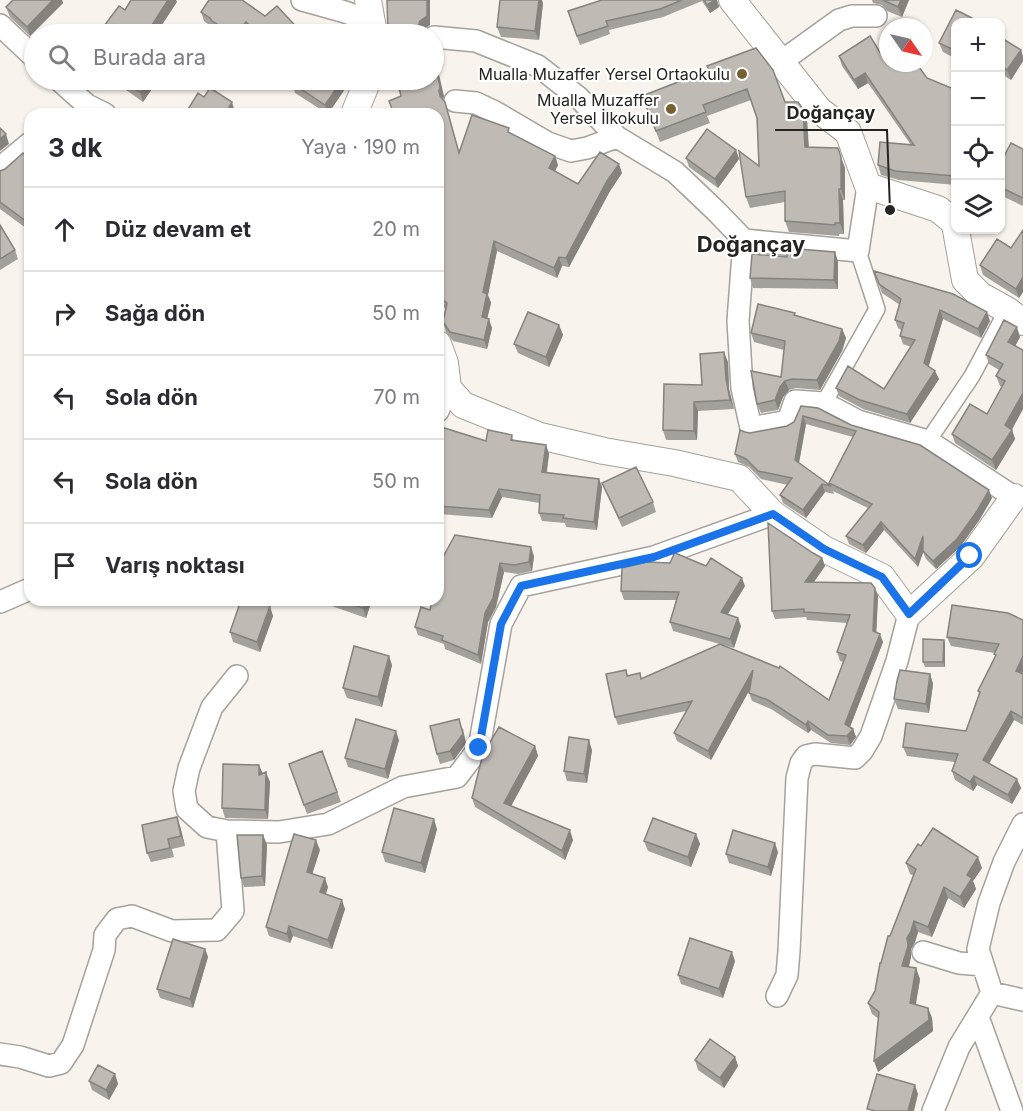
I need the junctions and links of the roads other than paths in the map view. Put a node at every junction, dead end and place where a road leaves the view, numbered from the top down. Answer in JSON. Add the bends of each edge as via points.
{"nodes":[{"id":1,"x":302,"y":0,"type":"edge"},
{"id":2,"x":732,"y":0,"type":"edge"},
{"id":3,"x":876,"y":16,"type":"dead end"},
{"id":4,"x":371,"y":19,"type":"edge"},
{"id":5,"x":0,"y":25,"type":"edge"},
{"id":6,"x":444,"y":38,"type":"edge"},
{"id":7,"x":24,"y":48,"type":"edge"},
{"id":8,"x":782,"y":61,"type":"junction"},
{"id":9,"x":69,"y":90,"type":"edge"},
{"id":10,"x":364,"y":90,"type":"edge"},
{"id":11,"x":455,"y":101,"type":"dead end"},
{"id":12,"x":86,"y":108,"type":"edge"},
{"id":13,"x":356,"y":108,"type":"edge"},
{"id":14,"x":616,"y":137,"type":"junction"},
{"id":15,"x":24,"y":148,"type":"edge"},
{"id":16,"x":0,"y":168,"type":"edge"},
{"id":17,"x":868,"y":186,"type":"junction"},
{"id":18,"x":951,"y":220,"type":"edge"},
{"id":19,"x":957,"y":234,"type":"edge"},
{"id":20,"x":744,"y":240,"type":"junction"},
{"id":21,"x":858,"y":251,"type":"junction"},
{"id":22,"x":1015,"y":316,"type":"edge"},
{"id":23,"x":444,"y":360,"type":"edge"},
{"id":24,"x":444,"y":381,"type":"edge"},
{"id":25,"x":444,"y":399,"type":"edge"},
{"id":26,"x":824,"y":403,"type":"junction"},
{"id":27,"x":928,"y":441,"type":"junction"},
{"id":28,"x":1020,"y":493,"type":"edge"},
{"id":29,"x":773,"y":514,"type":"junction"},
{"id":30,"x":24,"y":592,"type":"edge"},
{"id":31,"x":0,"y":602,"type":"edge"},
{"id":32,"x":909,"y":614,"type":"junction"},
{"id":33,"x":237,"y":676,"type":"dead end"},
{"id":34,"x":1023,"y":824,"type":"edge"},
{"id":35,"x":227,"y":831,"type":"junction"},
{"id":36,"x":923,"y":952,"type":"dead end"},
{"id":37,"x":983,"y":965,"type":"junction"},
{"id":38,"x":992,"y":993,"type":"junction"},
{"id":39,"x":777,"y":996,"type":"dead end"},
{"id":40,"x":1023,"y":1000,"type":"edge"},
{"id":41,"x":978,"y":1017,"type":"junction"},
{"id":42,"x":0,"y":1054,"type":"edge"},
{"id":43,"x":933,"y":1111,"type":"edge"},
{"id":44,"x":1012,"y":1111,"type":"edge"}],
"edges":[{"from":1,"to":4,"type":"street"},
{"from":2,"to":8,"type":"street"},
{"from":3,"to":8,"type":"street","via":[[839,20]]},
{"from":5,"to":7,"type":"street"},
{"from":6,"to":14,"type":"street","via":[[476,41],[538,66],[578,97]]},
{"from":8,"to":17,"type":"street","via":[[819,110],[848,132]]},
{"from":9,"to":12,"type":"street"},
{"from":10,"to":13,"type":"street"},
{"from":11,"to":14,"type":"street","via":[[476,103],[495,111],[548,143],[571,151]]},
{"from":14,"to":20,"type":"street","via":[[675,172]]},
{"from":15,"to":16,"type":"street"},
{"from":17,"to":18,"type":"street","via":[[938,209]]},
{"from":17,"to":21,"type":"street"},
{"from":19,"to":22,"type":"street","via":[[965,280],[980,295]]},
{"from":20,"to":21,"type":"street"},
{"from":20,"to":26,"type":"street","via":[[738,321],[742,388],[751,428],[788,421],[795,400]]},
{"from":21,"to":26,"type":"street","via":[[877,309]]},
{"from":22,"to":27,"type":"street"},
{"from":23,"to":24,"type":"street"},
{"from":25,"to":29,"type":"street","via":[[540,436],[739,478]]},
{"from":26,"to":27,"type":"street","via":[[858,421]]},
{"from":27,"to":28,"type":"street"},
{"from":28,"to":32,"type":"street","via":[[970,556]]},
{"from":29,"to":32,"type":"street","via":[[824,549],[882,577]]},
{"from":29,"to":35,"type":"street","via":[[654,557],[521,586],[501,624],[479,748],[457,777],[403,787],[328,824],[279,832]]},
{"from":30,"to":31,"type":"street"},
{"from":32,"to":39,"type":"street","via":[[897,661],[862,751],[855,758],[815,754],[806,756],[801,763],[797,778],[787,975]]},
{"from":33,"to":35,"type":"street","via":[[212,707],[184,791],[187,809],[207,827]]},
{"from":34,"to":37,"type":"street","via":[[989,903],[978,949]]},
{"from":35,"to":42,"type":"street","via":[[233,912],[218,930],[172,931],[132,916],[117,919],[105,935],[104,950],[73,1045],[61,1063],[49,1066]]},
{"from":36,"to":37,"type":"street","via":[[959,963]]},
{"from":37,"to":38,"type":"street"},
{"from":38,"to":40,"type":"street"},
{"from":38,"to":41,"type":"street"},
{"from":41,"to":43,"type":"street","via":[[959,1047]]},
{"from":41,"to":44,"type":"street"}]}
